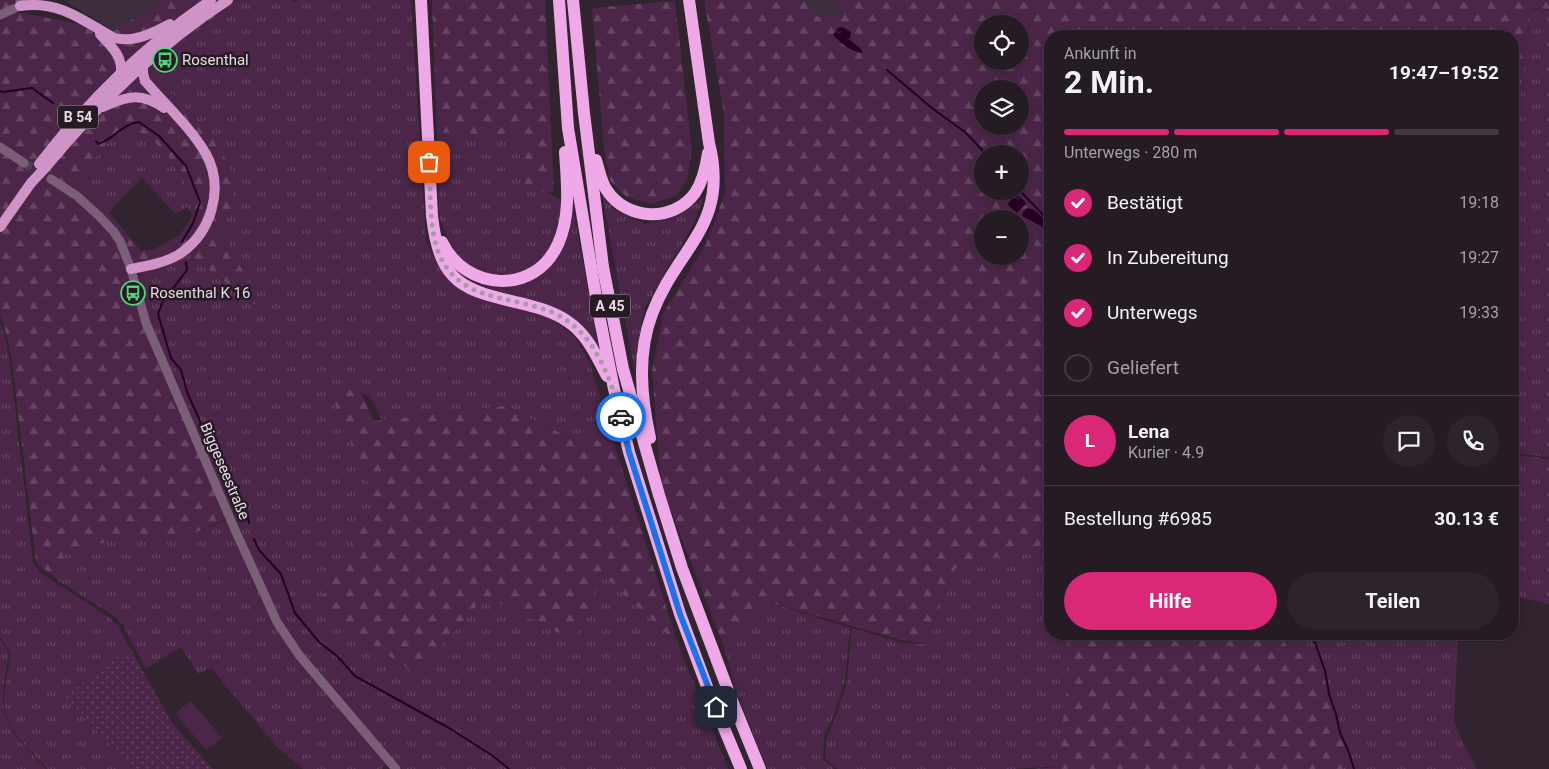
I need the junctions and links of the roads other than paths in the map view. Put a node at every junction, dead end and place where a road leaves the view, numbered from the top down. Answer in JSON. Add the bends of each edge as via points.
{"nodes":[{"id":1,"x":211,"y":0,"type":"edge"},
{"id":2,"x":228,"y":0,"type":"edge"},
{"id":3,"x":421,"y":0,"type":"edge"},
{"id":4,"x":559,"y":0,"type":"edge"},
{"id":5,"x":573,"y":0,"type":"edge"},
{"id":6,"x":690,"y":0,"type":"edge"},
{"id":7,"x":20,"y":3,"type":"edge"},
{"id":8,"x":191,"y":14,"type":"junction"},
{"id":9,"x":0,"y":15,"type":"edge"},
{"id":10,"x":90,"y":25,"type":"junction"},
{"id":11,"x":143,"y":65,"type":"junction"},
{"id":12,"x":121,"y":72,"type":"junction"},
{"id":13,"x":98,"y":109,"type":"junction"},
{"id":14,"x":584,"y":113,"type":"junction"},
{"id":15,"x":178,"y":120,"type":"junction"},
{"id":16,"x":568,"y":128,"type":"junction"},
{"id":17,"x":709,"y":143,"type":"junction"},
{"id":18,"x":0,"y":147,"type":"edge"},
{"id":19,"x":24,"y":163,"type":"tunnel mouth"},
{"id":20,"x":43,"y":166,"type":"junction"},
{"id":21,"x":51,"y":179,"type":"tunnel mouth"},
{"id":22,"x":432,"y":216,"type":"junction"},
{"id":23,"x":0,"y":227,"type":"edge"},
{"id":24,"x":131,"y":269,"type":"junction"},
{"id":25,"x":614,"y":389,"type":"junction"},
{"id":26,"x":659,"y":495,"type":"junction"},
{"id":27,"x":396,"y":769,"type":"edge"},
{"id":28,"x":741,"y":769,"type":"edge"},
{"id":29,"x":760,"y":769,"type":"edge"}],
"edges":[{"from":1,"to":8,"type":"main road","number":"B 54"},
{"from":2,"to":11,"type":"main road","number":"B 54"},
{"from":3,"to":22,"type":"highway"},
{"from":4,"to":16,"type":"highway","number":"A 45"},
{"from":5,"to":14,"type":"highway","number":"A 45"},
{"from":6,"to":17,"type":"highway"},
{"from":7,"to":9,"type":"street"},
{"from":7,"to":10,"type":"main road","via":[[54,6]]},
{"from":8,"to":10,"type":"main road","via":[[131,40],[114,38]]},
{"from":8,"to":12,"type":"main road","number":"B 54"},
{"from":10,"to":12,"type":"main road","via":[[119,56]]},
{"from":11,"to":13,"type":"main road","number":"B 54"},
{"from":11,"to":15,"type":"main road","via":[[145,81]]},
{"from":12,"to":20,"type":"main road","number":"B 54","via":[[63,134]]},
{"from":13,"to":15,"type":"main road","via":[[121,98],[134,96],[155,102]]},
{"from":13,"to":20,"type":"main road","number":"B 54"},
{"from":14,"to":17,"type":"highway","via":[[603,183],[616,201],[636,212],[664,213],[689,199],[701,182]]},
{"from":14,"to":26,"type":"highway","number":"A 45","via":[[604,277],[623,369]]},
{"from":15,"to":24,"type":"main road","via":[[200,144],[212,169],[212,212],[195,241],[178,255],[154,265]]},
{"from":16,"to":22,"type":"highway","via":[[564,145],[567,189],[564,225],[551,256],[534,272],[513,280],[497,281],[467,272],[445,249]]},
{"from":16,"to":25,"type":"highway","number":"A 45"},
{"from":17,"to":26,"type":"highway","via":[[714,183],[708,213],[700,232],[657,302],[644,349],[644,400],[658,469]]},
{"from":18,"to":19,"type":"street"},
{"from":20,"to":23,"type":"main road","number":"B 54","bridge":true},
{"from":21,"to":24,"type":"street","name":"Biggeseestraße","via":[[77,196],[113,231]]},
{"from":22,"to":25,"type":"highway","via":[[439,254],[458,280],[479,293],[540,308],[566,320],[590,344]]},
{"from":24,"to":27,"type":"street","name":"Biggeseestraße","via":[[146,323],[277,622],[299,655]]},
{"from":25,"to":28,"type":"highway","number":"A 45","via":[[629,452],[680,614]]},
{"from":26,"to":29,"type":"highway","number":"A 45","via":[[682,568]]}]}
